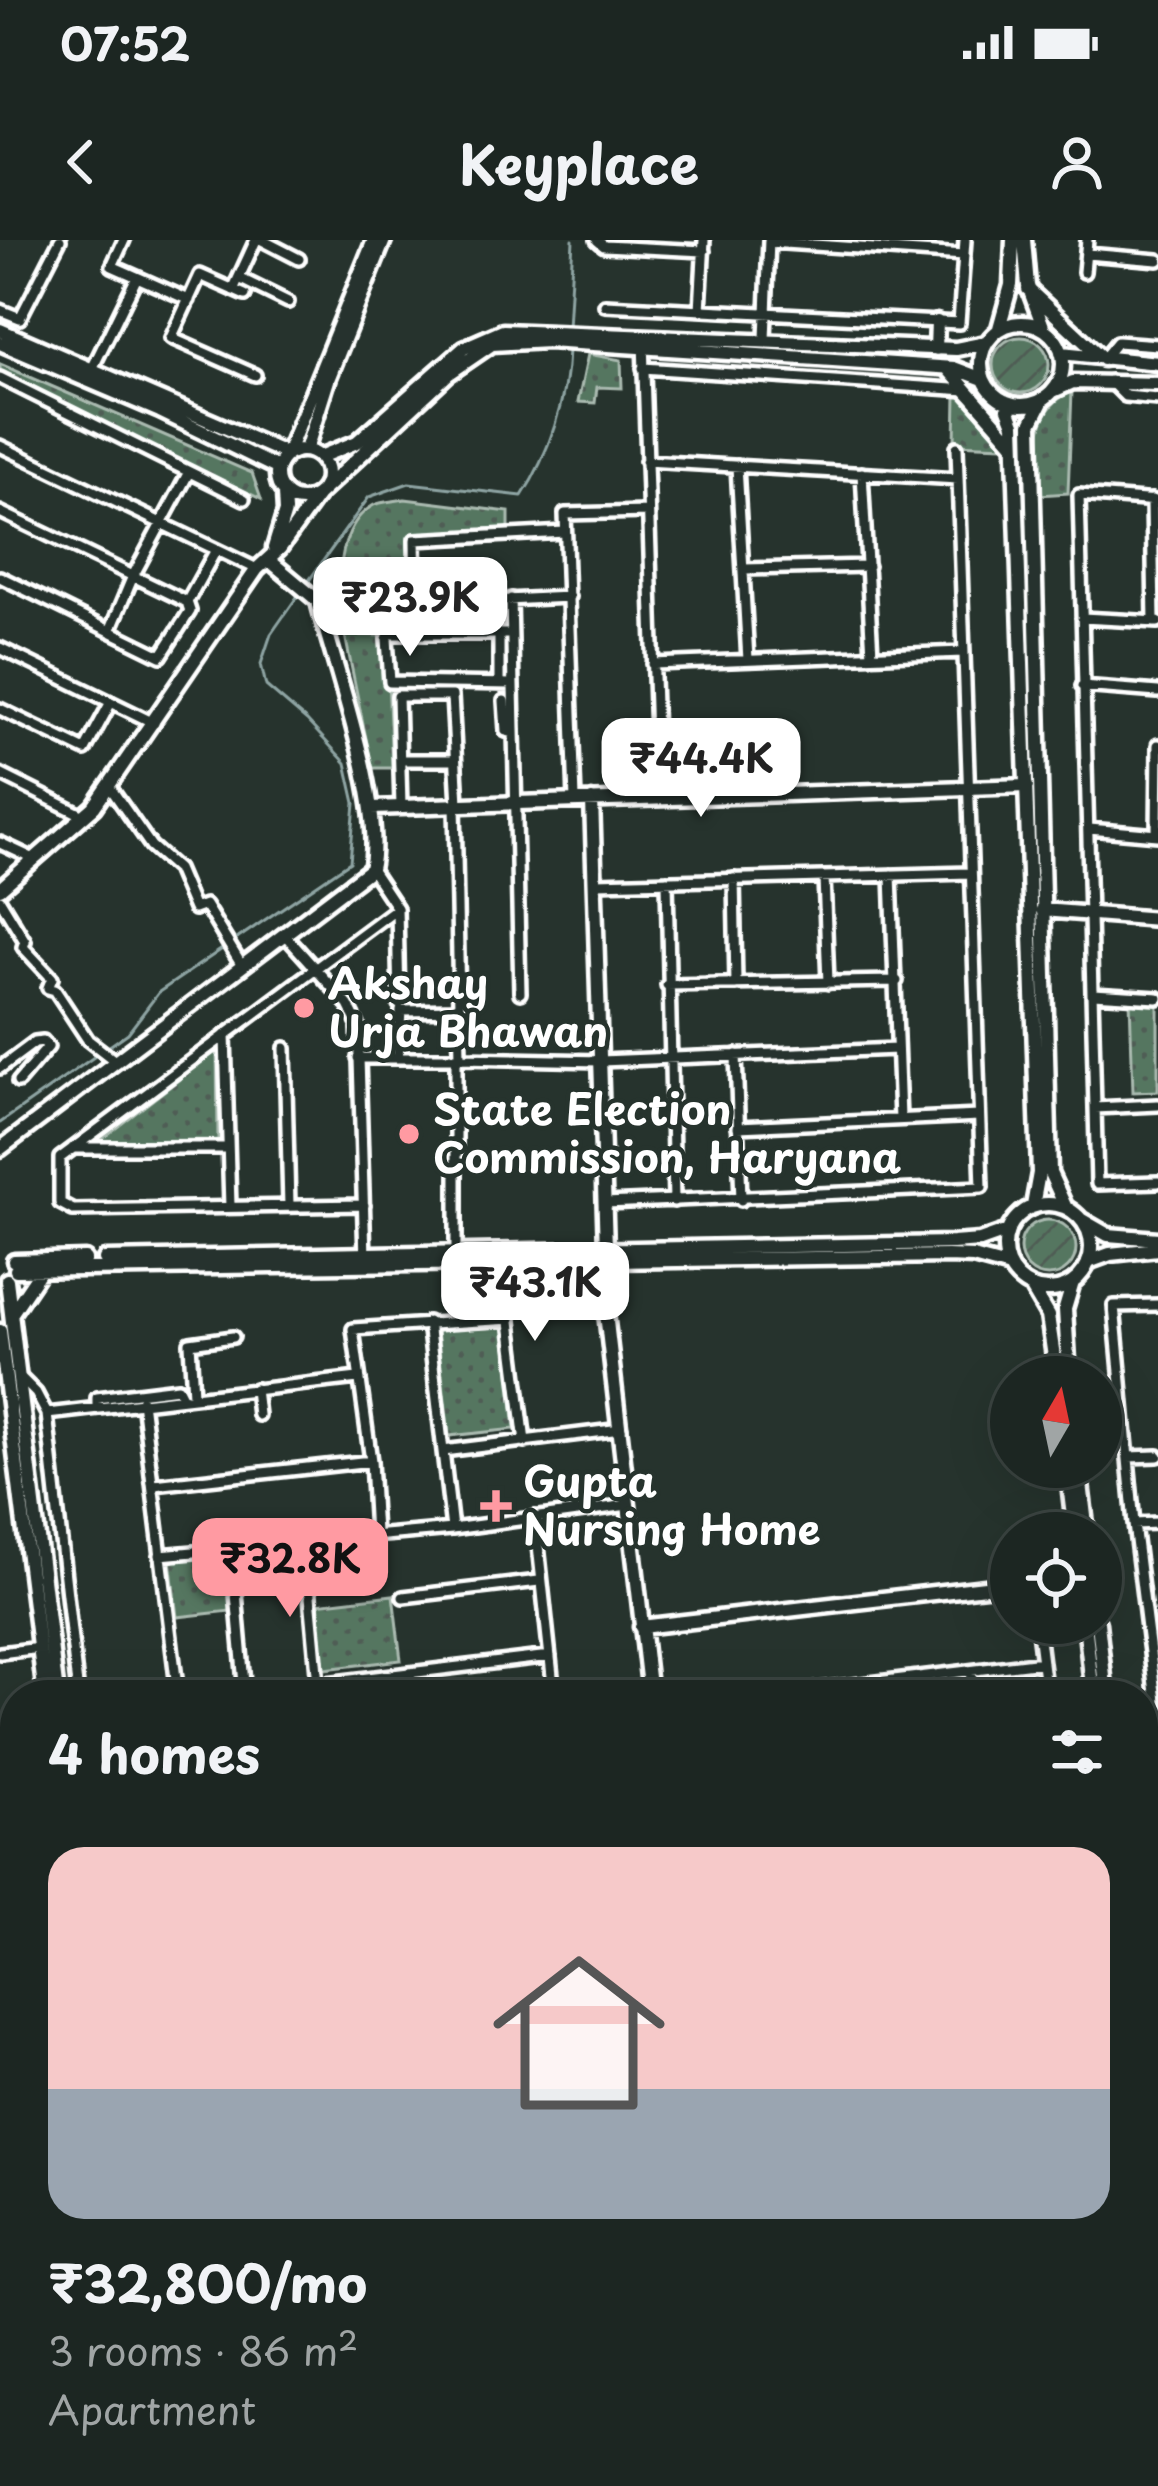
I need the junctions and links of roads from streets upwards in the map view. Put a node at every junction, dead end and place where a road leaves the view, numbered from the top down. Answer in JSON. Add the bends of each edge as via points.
{"nodes":[{"id":1,"x":60,"y":240,"type":"edge"},
{"id":2,"x":124,"y":240,"type":"edge"},
{"id":3,"x":259,"y":240,"type":"edge"},
{"id":4,"x":374,"y":240,"type":"edge"},
{"id":5,"x":385,"y":240,"type":"edge"},
{"id":6,"x":597,"y":240,"type":"edge"},
{"id":7,"x":965,"y":240,"type":"edge"},
{"id":8,"x":1013,"y":240,"type":"edge"},
{"id":9,"x":1024,"y":240,"type":"edge"},
{"id":10,"x":1087,"y":240,"type":"edge"},
{"id":11,"x":769,"y":241,"type":"edge"},
{"id":12,"x":644,"y":244,"type":"edge"},
{"id":13,"x":704,"y":246,"type":"edge"},
{"id":14,"x":1088,"y":254,"type":"junction"},
{"id":15,"x":964,"y":255,"type":"junction"},
{"id":16,"x":299,"y":259,"type":"dead end"},
{"id":17,"x":1158,"y":260,"type":"edge"},
{"id":18,"x":1084,"y":272,"type":"dead end"},
{"id":19,"x":137,"y":277,"type":"junction"},
{"id":20,"x":239,"y":278,"type":"junction"},
{"id":21,"x":1028,"y":289,"type":"junction"},
{"id":22,"x":189,"y":299,"type":"junction"},
{"id":23,"x":288,"y":302,"type":"dead end"},
{"id":24,"x":604,"y":305,"type":"dead end"},
{"id":25,"x":0,"y":310,"type":"edge"},
{"id":26,"x":700,"y":310,"type":"junction"},
{"id":27,"x":766,"y":314,"type":"junction"},
{"id":28,"x":937,"y":322,"type":"junction"},
{"id":29,"x":998,"y":329,"type":"junction"},
{"id":30,"x":1044,"y":329,"type":"junction"},
{"id":31,"x":0,"y":330,"type":"edge"},
{"id":32,"x":547,"y":336,"type":"junction"},
{"id":33,"x":765,"y":339,"type":"junction"},
{"id":34,"x":643,"y":340,"type":"junction"},
{"id":35,"x":0,"y":343,"type":"edge"},
{"id":36,"x":986,"y":343,"type":"junction"},
{"id":37,"x":1158,"y":345,"type":"edge"},
{"id":38,"x":936,"y":349,"type":"junction"},
{"id":39,"x":1061,"y":352,"type":"junction"},
{"id":40,"x":1103,"y":359,"type":"junction"},
{"id":41,"x":1158,"y":363,"type":"edge"},
{"id":42,"x":927,"y":366,"type":"junction"},
{"id":43,"x":643,"y":368,"type":"junction"},
{"id":44,"x":947,"y":368,"type":"junction"},
{"id":45,"x":92,"y":370,"type":"junction"},
{"id":46,"x":255,"y":375,"type":"dead end"},
{"id":47,"x":0,"y":378,"type":"edge"},
{"id":48,"x":983,"y":379,"type":"junction"},
{"id":49,"x":1108,"y":380,"type":"junction"},
{"id":50,"x":1158,"y":384,"type":"edge"},
{"id":51,"x":916,"y":387,"type":"junction"},
{"id":52,"x":967,"y":390,"type":"junction"},
{"id":53,"x":1048,"y":395,"type":"junction"},
{"id":54,"x":1158,"y":399,"type":"edge"},
{"id":55,"x":1005,"y":401,"type":"junction"},
{"id":56,"x":1015,"y":445,"type":"junction"},
{"id":57,"x":0,"y":446,"type":"edge"},
{"id":58,"x":957,"y":448,"type":"dead end"},
{"id":59,"x":306,"y":450,"type":"junction"},
{"id":60,"x":287,"y":454,"type":"junction"},
{"id":61,"x":320,"y":457,"type":"junction"},
{"id":62,"x":646,"y":461,"type":"junction"},
{"id":63,"x":737,"y":466,"type":"junction"},
{"id":64,"x":277,"y":468,"type":"junction"},
{"id":65,"x":189,"y":472,"type":"junction"},
{"id":66,"x":862,"y":473,"type":"junction"},
{"id":67,"x":958,"y":478,"type":"junction"},
{"id":68,"x":284,"y":493,"type":"junction"},
{"id":69,"x":317,"y":495,"type":"junction"},
{"id":70,"x":244,"y":499,"type":"dead end"},
{"id":71,"x":1155,"y":500,"type":"edge"},
{"id":72,"x":0,"y":512,"type":"edge"},
{"id":73,"x":648,"y":512,"type":"junction"},
{"id":74,"x":161,"y":523,"type":"junction"},
{"id":75,"x":566,"y":532,"type":"junction"},
{"id":76,"x":215,"y":549,"type":"junction"},
{"id":77,"x":263,"y":564,"type":"junction"},
{"id":78,"x":868,"y":566,"type":"junction"},
{"id":79,"x":744,"y":569,"type":"junction"},
{"id":80,"x":133,"y":576,"type":"junction"},
{"id":81,"x":0,"y":578,"type":"edge"},
{"id":82,"x":569,"y":597,"type":"junction"},
{"id":83,"x":511,"y":599,"type":"junction"},
{"id":84,"x":187,"y":602,"type":"junction"},
{"id":85,"x":416,"y":602,"type":"junction"},
{"id":86,"x":320,"y":609,"type":"junction"},
{"id":87,"x":1082,"y":618,"type":"junction"},
{"id":88,"x":1156,"y":622,"type":"edge"},
{"id":89,"x":110,"y":631,"type":"junction"},
{"id":90,"x":505,"y":634,"type":"junction"},
{"id":91,"x":0,"y":648,"type":"edge"},
{"id":92,"x":963,"y":652,"type":"junction"},
{"id":93,"x":872,"y":656,"type":"junction"},
{"id":94,"x":748,"y":660,"type":"junction"},
{"id":95,"x":653,"y":664,"type":"junction"},
{"id":96,"x":506,"y":684,"type":"junction"},
{"id":97,"x":1082,"y":686,"type":"junction"},
{"id":98,"x":1158,"y":692,"type":"edge"},
{"id":99,"x":111,"y":701,"type":"junction"},
{"id":100,"x":504,"y":701,"type":"dead end"},
{"id":101,"x":0,"y":709,"type":"edge"},
{"id":102,"x":154,"y":723,"type":"junction"},
{"id":103,"x":514,"y":733,"type":"junction"},
{"id":104,"x":1158,"y":745,"type":"edge"},
{"id":105,"x":400,"y":760,"type":"junction"},
{"id":106,"x":455,"y":760,"type":"junction"},
{"id":107,"x":0,"y":774,"type":"edge"},
{"id":108,"x":109,"y":786,"type":"junction"},
{"id":109,"x":1027,"y":786,"type":"junction"},
{"id":110,"x":967,"y":788,"type":"junction"},
{"id":111,"x":658,"y":798,"type":"junction"},
{"id":112,"x":575,"y":800,"type":"junction"},
{"id":113,"x":592,"y":800,"type":"junction"},
{"id":114,"x":517,"y":802,"type":"junction"},
{"id":115,"x":456,"y":804,"type":"junction"},
{"id":116,"x":401,"y":807,"type":"junction"},
{"id":117,"x":372,"y":808,"type":"junction"},
{"id":118,"x":84,"y":816,"type":"junction"},
{"id":119,"x":1089,"y":829,"type":"junction"},
{"id":120,"x":1157,"y":835,"type":"edge"},
{"id":121,"x":0,"y":843,"type":"edge"},
{"id":122,"x":34,"y":860,"type":"junction"},
{"id":123,"x":371,"y":869,"type":"junction"},
{"id":124,"x":970,"y":873,"type":"junction"},
{"id":125,"x":891,"y":875,"type":"junction"},
{"id":126,"x":824,"y":877,"type":"junction"},
{"id":127,"x":734,"y":879,"type":"junction"},
{"id":128,"x":667,"y":881,"type":"junction"},
{"id":129,"x":596,"y":884,"type":"junction"},
{"id":130,"x":0,"y":889,"type":"edge"},
{"id":131,"x":0,"y":900,"type":"edge"},
{"id":132,"x":397,"y":908,"type":"junction"},
{"id":133,"x":1042,"y":910,"type":"junction"},
{"id":134,"x":1090,"y":914,"type":"junction"},
{"id":135,"x":1158,"y":919,"type":"edge"},
{"id":136,"x":284,"y":934,"type":"junction"},
{"id":137,"x":242,"y":966,"type":"junction"},
{"id":138,"x":315,"y":968,"type":"junction"},
{"id":139,"x":897,"y":981,"type":"junction"},
{"id":140,"x":828,"y":982,"type":"junction"},
{"id":141,"x":736,"y":984,"type":"junction"},
{"id":142,"x":667,"y":985,"type":"junction"},
{"id":143,"x":520,"y":993,"type":"dead end"},
{"id":144,"x":1093,"y":994,"type":"junction"},
{"id":145,"x":1158,"y":998,"type":"edge"},
{"id":146,"x":399,"y":1004,"type":"dead end"},
{"id":147,"x":460,"y":1010,"type":"junction"},
{"id":148,"x":225,"y":1036,"type":"junction"},
{"id":149,"x":285,"y":1048,"type":"dead end"},
{"id":150,"x":898,"y":1048,"type":"junction"},
{"id":151,"x":736,"y":1055,"type":"junction"},
{"id":152,"x":358,"y":1058,"type":"junction"},
{"id":153,"x":398,"y":1058,"type":"junction"},
{"id":154,"x":458,"y":1058,"type":"junction"},
{"id":155,"x":669,"y":1059,"type":"junction"},
{"id":156,"x":115,"y":1061,"type":"junction"},
{"id":157,"x":601,"y":1061,"type":"junction"},
{"id":158,"x":0,"y":1068,"type":"edge"},
{"id":159,"x":18,"y":1082,"type":"dead end"},
{"id":160,"x":1158,"y":1105,"type":"edge"},
{"id":161,"x":1095,"y":1108,"type":"junction"},
{"id":162,"x":979,"y":1116,"type":"junction"},
{"id":163,"x":900,"y":1119,"type":"junction"},
{"id":164,"x":738,"y":1127,"type":"junction"},
{"id":165,"x":73,"y":1148,"type":"junction"},
{"id":166,"x":228,"y":1148,"type":"junction"},
{"id":167,"x":0,"y":1149,"type":"edge"},
{"id":168,"x":1158,"y":1182,"type":"edge"},
{"id":169,"x":741,"y":1200,"type":"junction"},
{"id":170,"x":674,"y":1201,"type":"junction"},
{"id":171,"x":605,"y":1203,"type":"junction"},
{"id":172,"x":364,"y":1205,"type":"junction"},
{"id":173,"x":1033,"y":1206,"type":"junction"},
{"id":174,"x":230,"y":1207,"type":"junction"},
{"id":175,"x":289,"y":1207,"type":"junction"},
{"id":176,"x":1066,"y":1208,"type":"junction"},
{"id":177,"x":1081,"y":1220,"type":"junction"},
{"id":178,"x":1008,"y":1231,"type":"junction"},
{"id":179,"x":1158,"y":1239,"type":"edge"},
{"id":180,"x":1158,"y":1249,"type":"edge"},
{"id":181,"x":456,"y":1252,"type":"junction"},
{"id":182,"x":0,"y":1255,"type":"edge"},
{"id":183,"x":603,"y":1255,"type":"junction"},
{"id":184,"x":502,"y":1257,"type":"junction"},
{"id":185,"x":365,"y":1258,"type":"junction"},
{"id":186,"x":1088,"y":1262,"type":"junction"},
{"id":187,"x":1010,"y":1267,"type":"junction"},
{"id":188,"x":40,"y":1270,"type":"junction"},
{"id":189,"x":9,"y":1273,"type":"edge"},
{"id":190,"x":1074,"y":1281,"type":"junction"},
{"id":191,"x":1031,"y":1286,"type":"junction"},
{"id":192,"x":1158,"y":1305,"type":"edge"},
{"id":193,"x":11,"y":1316,"type":"junction"},
{"id":194,"x":510,"y":1318,"type":"junction"},
{"id":195,"x":428,"y":1322,"type":"junction"},
{"id":196,"x":0,"y":1331,"type":"edge"},
{"id":197,"x":233,"y":1337,"type":"dead end"},
{"id":198,"x":1055,"y":1356,"type":"edge"},
{"id":199,"x":1068,"y":1356,"type":"edge"},
{"id":200,"x":18,"y":1375,"type":"junction"},
{"id":201,"x":358,"y":1378,"type":"junction"},
{"id":202,"x":255,"y":1389,"type":"junction"},
{"id":203,"x":188,"y":1396,"type":"junction"},
{"id":204,"x":142,"y":1401,"type":"junction"},
{"id":205,"x":97,"y":1408,"type":"junction"},
{"id":206,"x":47,"y":1414,"type":"junction"},
{"id":207,"x":257,"y":1415,"type":"dead end"},
{"id":208,"x":622,"y":1429,"type":"junction"},
{"id":209,"x":525,"y":1442,"type":"junction"},
{"id":210,"x":7,"y":1447,"type":"edge"},
{"id":211,"x":442,"y":1451,"type":"junction"},
{"id":212,"x":1158,"y":1456,"type":"edge"},
{"id":213,"x":1128,"y":1457,"type":"junction"},
{"id":214,"x":371,"y":1461,"type":"junction"},
{"id":215,"x":154,"y":1485,"type":"junction"},
{"id":216,"x":628,"y":1505,"type":"junction"},
{"id":217,"x":535,"y":1517,"type":"junction"},
{"id":218,"x":1158,"y":1523,"type":"edge"},
{"id":219,"x":1134,"y":1524,"type":"junction"},
{"id":220,"x":452,"y":1528,"type":"junction"},
{"id":221,"x":375,"y":1534,"type":"junction"},
{"id":222,"x":304,"y":1541,"type":"junction"},
{"id":223,"x":232,"y":1548,"type":"junction"},
{"id":224,"x":160,"y":1556,"type":"junction"},
{"id":225,"x":539,"y":1581,"type":"junction"},
{"id":226,"x":990,"y":1586,"type":"edge"},
{"id":227,"x":403,"y":1597,"type":"dead end"},
{"id":228,"x":640,"y":1628,"type":"junction"},
{"id":229,"x":1040,"y":1644,"type":"edge"},
{"id":230,"x":1087,"y":1644,"type":"edge"},
{"id":231,"x":1100,"y":1644,"type":"edge"},
{"id":232,"x":46,"y":1648,"type":"junction"},
{"id":233,"x":0,"y":1653,"type":"edge"},
{"id":234,"x":550,"y":1656,"type":"junction"},
{"id":235,"x":1042,"y":1662,"type":"junction"},
{"id":236,"x":971,"y":1671,"type":"junction"},
{"id":237,"x":899,"y":1679,"type":"joint"},
{"id":238,"x":45,"y":1680,"type":"edge"},
{"id":239,"x":53,"y":1680,"type":"edge"},
{"id":240,"x":76,"y":1680,"type":"edge"},
{"id":241,"x":176,"y":1680,"type":"edge"},
{"id":242,"x":244,"y":1680,"type":"edge"},
{"id":243,"x":318,"y":1680,"type":"edge"},
{"id":244,"x":387,"y":1680,"type":"edge"},
{"id":245,"x":552,"y":1680,"type":"edge"},
{"id":246,"x":648,"y":1680,"type":"edge"},
{"id":247,"x":891,"y":1680,"type":"edge"},
{"id":248,"x":972,"y":1680,"type":"edge"},
{"id":249,"x":1044,"y":1680,"type":"edge"},
{"id":250,"x":1091,"y":1680,"type":"edge"},
{"id":251,"x":1104,"y":1680,"type":"edge"},
{"id":252,"x":1155,"y":1680,"type":"edge"}],
"edges":[{"from":1,"to":25,"type":"street","via":[[20,318]]},
{"from":2,"to":19,"type":"street","via":[[112,266]]},
{"from":3,"to":16,"type":"street"},
{"from":3,"to":20,"type":"street"},
{"from":4,"to":60,"type":"street"},
{"from":5,"to":59,"type":"street"},
{"from":6,"to":12,"type":"street"},
{"from":7,"to":15,"type":"street"},
{"from":8,"to":29,"type":"street"},
{"from":9,"to":21,"type":"street"},
{"from":10,"to":14,"type":"street"},
{"from":11,"to":15,"type":"street"},
{"from":11,"to":27,"type":"street"},
{"from":12,"to":13,"type":"street"},
{"from":13,"to":26,"type":"street"},
{"from":14,"to":17,"type":"street"},
{"from":14,"to":18,"type":"street"},
{"from":15,"to":28,"type":"street","via":[[959,323]]},
{"from":19,"to":22,"type":"street"},
{"from":19,"to":45,"type":"street"},
{"from":20,"to":22,"type":"street","via":[[239,293],[200,275]]},
{"from":20,"to":23,"type":"street"},
{"from":21,"to":30,"type":"street"},
{"from":21,"to":40,"type":"street"},
{"from":22,"to":46,"type":"street","via":[[171,338]]},
{"from":24,"to":26,"type":"street"},
{"from":26,"to":27,"type":"street"},
{"from":27,"to":28,"type":"street"},
{"from":27,"to":33,"type":"street"},
{"from":28,"to":38,"type":"street"},
{"from":29,"to":30,"type":"street","via":[[1021,322]]},
{"from":29,"to":36,"type":"street"},
{"from":30,"to":39,"type":"street"},
{"from":31,"to":45,"type":"street"},
{"from":32,"to":34,"type":"street"},
{"from":32,"to":61,"type":"street","via":[[503,331],[473,341],[357,442]]},
{"from":32,"to":69,"type":"street","via":[[479,350]]},
{"from":33,"to":34,"type":"street"},
{"from":33,"to":38,"type":"street"},
{"from":34,"to":42,"type":"street"},
{"from":34,"to":43,"type":"street"},
{"from":35,"to":64,"type":"street"},
{"from":36,"to":38,"type":"street"},
{"from":36,"to":48,"type":"street"},
{"from":37,"to":40,"type":"street","via":[[1117,342]]},
{"from":39,"to":40,"type":"street"},
{"from":39,"to":53,"type":"street","via":[[1062,374]]},
{"from":40,"to":41,"type":"street"},
{"from":42,"to":44,"type":"street"},
{"from":42,"to":51,"type":"street"},
{"from":43,"to":51,"type":"street"},
{"from":43,"to":62,"type":"street"},
{"from":44,"to":48,"type":"street"},
{"from":44,"to":52,"type":"street"},
{"from":45,"to":60,"type":"street"},
{"from":47,"to":65,"type":"street"},
{"from":48,"to":55,"type":"street"},
{"from":49,"to":50,"type":"street"},
{"from":49,"to":53,"type":"street","via":[[1073,382]]},
{"from":49,"to":54,"type":"street","via":[[1125,396]]},
{"from":51,"to":52,"type":"street"},
{"from":52,"to":56,"type":"street"},
{"from":53,"to":55,"type":"street","via":[[1024,405]]},
{"from":53,"to":133,"type":"street","via":[[1031,424]]},
{"from":55,"to":56,"type":"street"},
{"from":56,"to":109,"type":"street"},
{"from":57,"to":74,"type":"street"},
{"from":58,"to":67,"type":"street"},
{"from":59,"to":60,"type":"street"},
{"from":59,"to":61,"type":"street"},
{"from":60,"to":64,"type":"street"},
{"from":61,"to":69,"type":"street","via":[[327,476]]},
{"from":62,"to":63,"type":"street"},
{"from":62,"to":73,"type":"street"},
{"from":63,"to":66,"type":"street"},
{"from":63,"to":79,"type":"street"},
{"from":64,"to":68,"type":"street"},
{"from":65,"to":70,"type":"street"},
{"from":65,"to":74,"type":"street"},
{"from":66,"to":67,"type":"street"},
{"from":66,"to":78,"type":"street"},
{"from":67,"to":92,"type":"street"},
{"from":68,"to":69,"type":"street","via":[[296,500]]},
{"from":68,"to":77,"type":"street","via":[[286,512]]},
{"from":69,"to":77,"type":"street"},
{"from":71,"to":87,"type":"street","via":[[1079,495]]},
{"from":71,"to":88,"type":"street"},
{"from":72,"to":80,"type":"street"},
{"from":73,"to":75,"type":"street","via":[[565,514]]},
{"from":73,"to":95,"type":"street"},
{"from":74,"to":76,"type":"street"},
{"from":74,"to":80,"type":"street"},
{"from":75,"to":82,"type":"street"},
{"from":75,"to":85,"type":"street","via":[[415,540]]},
{"from":76,"to":77,"type":"street"},
{"from":76,"to":84,"type":"street"},
{"from":77,"to":86,"type":"street"},
{"from":77,"to":102,"type":"street"},
{"from":78,"to":79,"type":"street"},
{"from":78,"to":93,"type":"street"},
{"from":79,"to":94,"type":"street"},
{"from":80,"to":84,"type":"street"},
{"from":80,"to":89,"type":"street"},
{"from":81,"to":89,"type":"street"},
{"from":82,"to":83,"type":"street"},
{"from":82,"to":112,"type":"street"},
{"from":83,"to":85,"type":"street"},
{"from":83,"to":90,"type":"street"},
{"from":84,"to":89,"type":"street","via":[[190,610],[161,656]]},
{"from":85,"to":86,"type":"street"},
{"from":86,"to":117,"type":"street"},
{"from":87,"to":88,"type":"street"},
{"from":87,"to":97,"type":"street"},
{"from":90,"to":96,"type":"street"},
{"from":90,"to":96,"type":"street","via":[[387,639],[390,682]]},
{"from":91,"to":99,"type":"street"},
{"from":92,"to":93,"type":"street"},
{"from":92,"to":110,"type":"street"},
{"from":93,"to":94,"type":"street"},
{"from":94,"to":95,"type":"street"},
{"from":95,"to":111,"type":"street"},
{"from":96,"to":103,"type":"street"},
{"from":97,"to":98,"type":"street"},
{"from":97,"to":119,"type":"street"},
{"from":99,"to":101,"type":"street","via":[[85,750]]},
{"from":99,"to":102,"type":"street"},
{"from":100,"to":103,"type":"street","via":[[506,731]]},
{"from":102,"to":108,"type":"street"},
{"from":103,"to":114,"type":"street"},
{"from":104,"to":120,"type":"street"},
{"from":105,"to":106,"type":"street"},
{"from":105,"to":106,"type":"street","via":[[396,698],[450,695]]},
{"from":105,"to":116,"type":"street"},
{"from":106,"to":115,"type":"street"},
{"from":107,"to":118,"type":"street"},
{"from":108,"to":118,"type":"street"},
{"from":108,"to":137,"type":"street","via":[[177,869],[194,909],[205,905]]},
{"from":109,"to":110,"type":"street"},
{"from":109,"to":173,"type":"street","via":[[1039,1173]]},
{"from":110,"to":111,"type":"street"},
{"from":110,"to":124,"type":"street"},
{"from":111,"to":113,"type":"street"},
{"from":112,"to":113,"type":"street"},
{"from":112,"to":114,"type":"street"},
{"from":113,"to":129,"type":"street"},
{"from":114,"to":115,"type":"street"},
{"from":114,"to":143,"type":"street"},
{"from":115,"to":116,"type":"street"},
{"from":115,"to":147,"type":"street"},
{"from":116,"to":117,"type":"street"},
{"from":117,"to":123,"type":"street"},
{"from":118,"to":122,"type":"street"},
{"from":119,"to":120,"type":"street"},
{"from":119,"to":134,"type":"street"},
{"from":121,"to":122,"type":"street"},
{"from":122,"to":130,"type":"street"},
{"from":123,"to":132,"type":"street"},
{"from":123,"to":136,"type":"street"},
{"from":124,"to":125,"type":"street"},
{"from":124,"to":162,"type":"street"},
{"from":125,"to":126,"type":"street"},
{"from":125,"to":139,"type":"street"},
{"from":126,"to":127,"type":"street"},
{"from":126,"to":140,"type":"street"},
{"from":127,"to":128,"type":"street"},
{"from":127,"to":141,"type":"street"},
{"from":128,"to":129,"type":"street"},
{"from":128,"to":142,"type":"street"},
{"from":129,"to":157,"type":"street"},
{"from":131,"to":156,"type":"street","via":[[23,946],[52,978],[48,988]]},
{"from":132,"to":138,"type":"street"},
{"from":132,"to":146,"type":"street"},
{"from":133,"to":134,"type":"street"},
{"from":133,"to":176,"type":"street","via":[[1050,1173]]},
{"from":134,"to":135,"type":"street"},
{"from":134,"to":144,"type":"street"},
{"from":136,"to":137,"type":"street"},
{"from":136,"to":138,"type":"street"},
{"from":137,"to":156,"type":"street"},
{"from":138,"to":148,"type":"street"},
{"from":138,"to":152,"type":"street","via":[[358,1024]]},
{"from":139,"to":140,"type":"street"},
{"from":139,"to":150,"type":"street"},
{"from":140,"to":141,"type":"street"},
{"from":141,"to":142,"type":"street"},
{"from":142,"to":155,"type":"street"},
{"from":144,"to":145,"type":"street"},
{"from":144,"to":161,"type":"street"},
{"from":147,"to":153,"type":"street","via":[[401,1011]]},
{"from":147,"to":154,"type":"street"},
{"from":148,"to":165,"type":"street"},
{"from":148,"to":166,"type":"street"},
{"from":149,"to":175,"type":"street"},
{"from":150,"to":151,"type":"street"},
{"from":150,"to":163,"type":"street"},
{"from":151,"to":155,"type":"street"},
{"from":151,"to":164,"type":"street"},
{"from":152,"to":153,"type":"street"},
{"from":152,"to":172,"type":"street"},
{"from":153,"to":154,"type":"street"},
{"from":154,"to":157,"type":"street"},
{"from":154,"to":181,"type":"street"},
{"from":155,"to":157,"type":"street"},
{"from":155,"to":170,"type":"street"},
{"from":156,"to":167,"type":"street"},
{"from":157,"to":171,"type":"street"},
{"from":158,"to":159,"type":"street","via":[[43,1041],[48,1047]]},
{"from":160,"to":161,"type":"street"},
{"from":161,"to":168,"type":"street","via":[[1097,1184]]},
{"from":162,"to":163,"type":"street"},
{"from":162,"to":169,"type":"street","via":[[982,1186]]},
{"from":163,"to":164,"type":"street"},
{"from":164,"to":169,"type":"street"},
{"from":165,"to":166,"type":"street"},
{"from":165,"to":174,"type":"street","via":[[60,1158],[64,1208]]},
{"from":166,"to":174,"type":"street"},
{"from":169,"to":170,"type":"street"},
{"from":170,"to":171,"type":"street"},
{"from":171,"to":183,"type":"street"},
{"from":172,"to":175,"type":"street"},
{"from":172,"to":185,"type":"street"},
{"from":173,"to":176,"type":"street"},
{"from":173,"to":178,"type":"street"},
{"from":174,"to":175,"type":"street"},
{"from":176,"to":177,"type":"street"},
{"from":177,"to":179,"type":"street","via":[[1108,1235]]},
{"from":177,"to":186,"type":"street","via":[[1090,1237]]},
{"from":178,"to":183,"type":"street","via":[[953,1243]]},
{"from":178,"to":187,"type":"street"},
{"from":180,"to":186,"type":"street"},
{"from":181,"to":184,"type":"street"},
{"from":181,"to":185,"type":"street"},
{"from":182,"to":189,"type":"street"},
{"from":183,"to":184,"type":"street"},
{"from":183,"to":187,"type":"street","via":[[948,1256]]},
{"from":183,"to":208,"type":"street"},
{"from":184,"to":185,"type":"street"},
{"from":184,"to":194,"type":"street"},
{"from":185,"to":188,"type":"street"},
{"from":185,"to":189,"type":"street"},
{"from":186,"to":190,"type":"street"},
{"from":187,"to":191,"type":"street"},
{"from":188,"to":189,"type":"street"},
{"from":188,"to":193,"type":"street"},
{"from":189,"to":193,"type":"street"},
{"from":190,"to":191,"type":"street"},
{"from":190,"to":199,"type":"street","via":[[1065,1309]]},
{"from":191,"to":198,"type":"street","via":[[1048,1316]]},
{"from":192,"to":213,"type":"street","via":[[1114,1306]]},
{"from":193,"to":200,"type":"street"},
{"from":194,"to":195,"type":"street"},
{"from":194,"to":209,"type":"street"},
{"from":195,"to":201,"type":"street","via":[[353,1329]]},
{"from":195,"to":211,"type":"street"},
{"from":196,"to":210,"type":"street"},
{"from":197,"to":203,"type":"street","via":[[190,1343]]},
{"from":200,"to":206,"type":"street"},
{"from":200,"to":232,"type":"street"},
{"from":201,"to":202,"type":"street"},
{"from":201,"to":214,"type":"street"},
{"from":202,"to":203,"type":"street"},
{"from":202,"to":207,"type":"street"},
{"from":203,"to":204,"type":"street"},
{"from":203,"to":205,"type":"street","via":[[178,1388],[97,1398]]},
{"from":204,"to":205,"type":"street"},
{"from":204,"to":215,"type":"street"},
{"from":205,"to":206,"type":"street"},
{"from":206,"to":240,"type":"street"},
{"from":208,"to":209,"type":"street"},
{"from":208,"to":216,"type":"street"},
{"from":209,"to":211,"type":"street"},
{"from":210,"to":232,"type":"street"},
{"from":211,"to":220,"type":"street"},
{"from":212,"to":213,"type":"street"},
{"from":213,"to":219,"type":"street"},
{"from":214,"to":215,"type":"street"},
{"from":214,"to":221,"type":"street"},
{"from":215,"to":224,"type":"street"},
{"from":216,"to":217,"type":"street"},
{"from":216,"to":228,"type":"street"},
{"from":217,"to":220,"type":"street"},
{"from":217,"to":225,"type":"street"},
{"from":218,"to":219,"type":"street"},
{"from":219,"to":252,"type":"street"},
{"from":220,"to":221,"type":"street"},
{"from":221,"to":222,"type":"street"},
{"from":222,"to":223,"type":"street"},
{"from":222,"to":243,"type":"street"},
{"from":223,"to":224,"type":"street"},
{"from":223,"to":242,"type":"street"},
{"from":224,"to":241,"type":"street"},
{"from":225,"to":227,"type":"street"},
{"from":225,"to":234,"type":"street"},
{"from":226,"to":228,"type":"street"},
{"from":228,"to":246,"type":"street"},
{"from":229,"to":235,"type":"street"},
{"from":230,"to":250,"type":"street"},
{"from":231,"to":251,"type":"street"},
{"from":232,"to":233,"type":"street"},
{"from":232,"to":238,"type":"street"},
{"from":232,"to":239,"type":"street"},
{"from":234,"to":244,"type":"street"},
{"from":234,"to":245,"type":"street"},
{"from":235,"to":236,"type":"street"},
{"from":235,"to":249,"type":"street"},
{"from":236,"to":237,"type":"street"},
{"from":236,"to":248,"type":"street"},
{"from":237,"to":247,"type":"street"}]}
